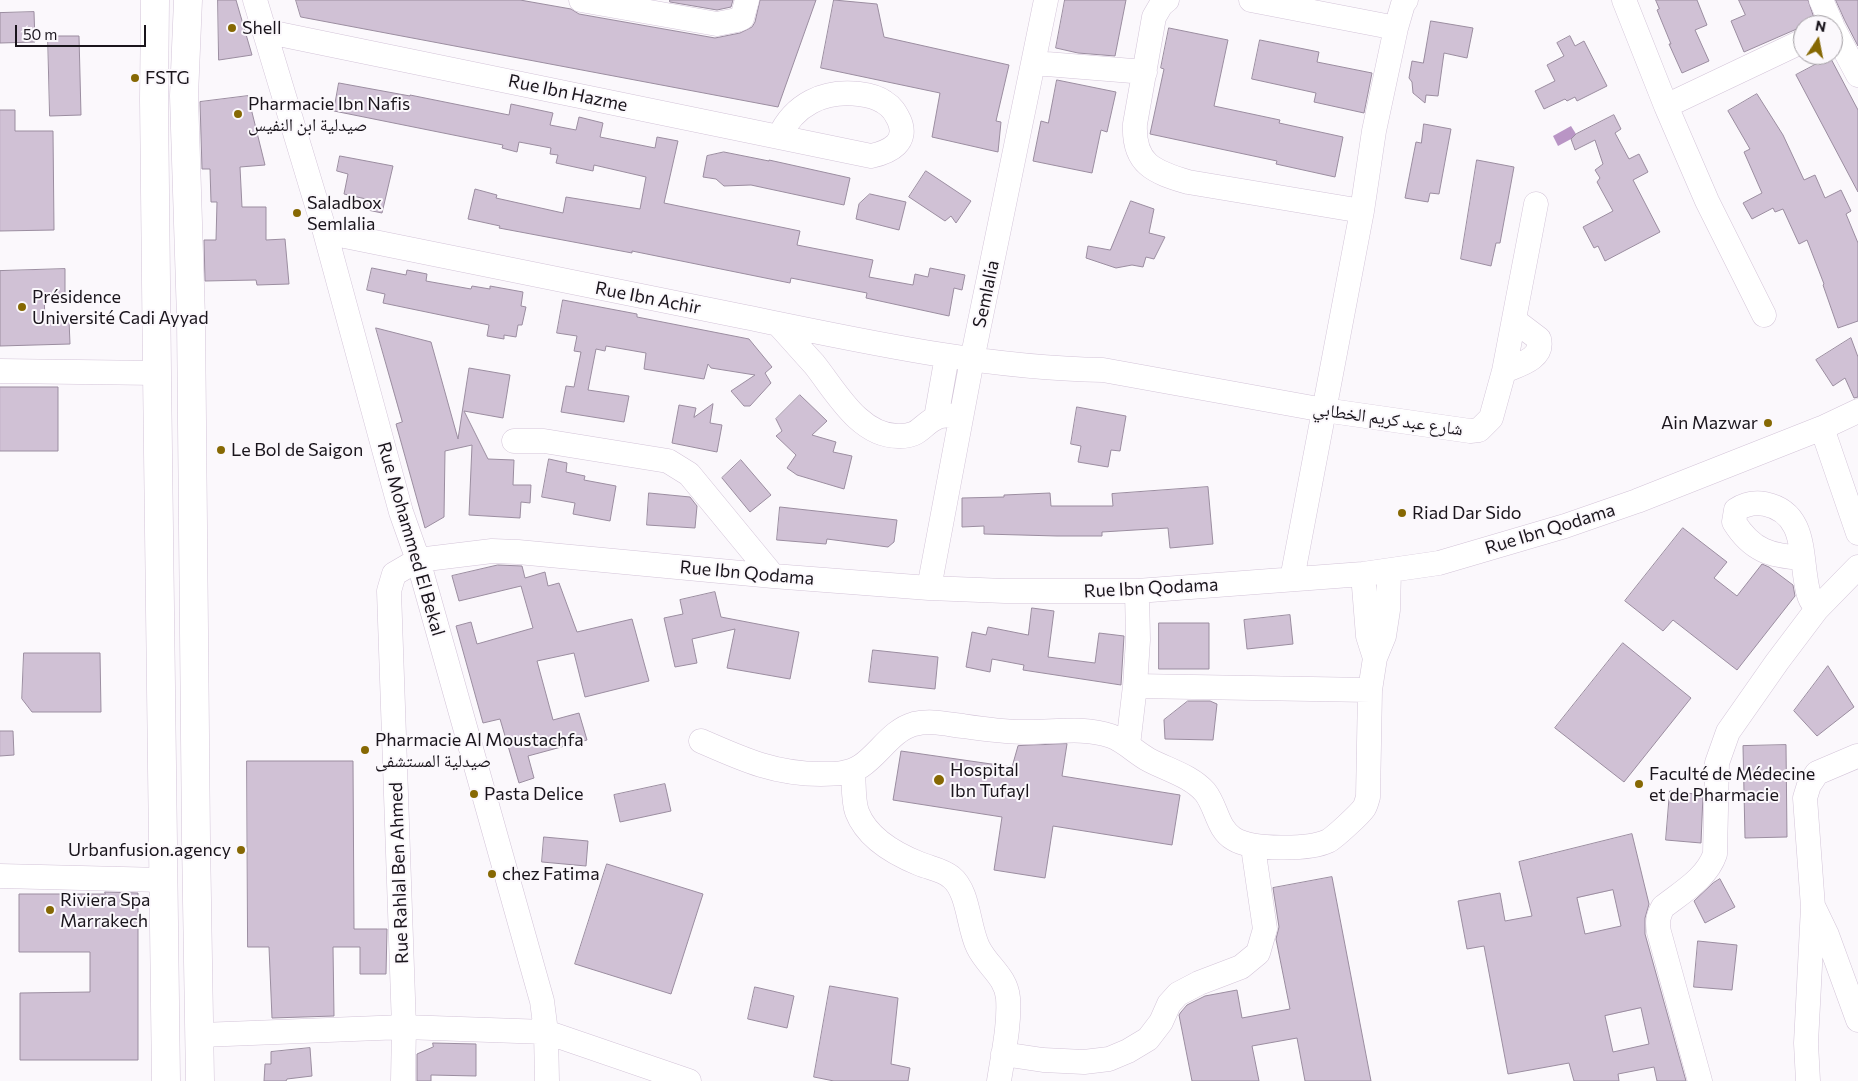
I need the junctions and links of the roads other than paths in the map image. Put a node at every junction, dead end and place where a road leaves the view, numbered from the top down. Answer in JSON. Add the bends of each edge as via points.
{"nodes":[{"id":1,"x":155,"y":0,"type":"edge"},
{"id":2,"x":255,"y":0,"type":"edge"},
{"id":3,"x":581,"y":0,"type":"edge"},
{"id":4,"x":747,"y":0,"type":"edge"},
{"id":5,"x":1046,"y":0,"type":"edge"},
{"id":6,"x":1167,"y":0,"type":"edge"},
{"id":7,"x":1250,"y":0,"type":"edge"},
{"id":8,"x":1624,"y":0,"type":"edge"},
{"id":9,"x":1821,"y":0,"type":"edge"},
{"id":10,"x":1405,"y":2,"type":"edge"},
{"id":11,"x":192,"y":3,"type":"edge"},
{"id":12,"x":659,"y":7,"type":"edge"},
{"id":13,"x":1827,"y":15,"type":"edge"},
{"id":14,"x":1396,"y":28,"type":"junction"},
{"id":15,"x":264,"y":31,"type":"junction"},
{"id":16,"x":1793,"y":46,"type":"edge"},
{"id":17,"x":1843,"y":46,"type":"edge"},
{"id":18,"x":1034,"y":63,"type":"junction"},
{"id":19,"x":1145,"y":72,"type":"junction"},
{"id":20,"x":1858,"y":74,"type":"edge"},
{"id":21,"x":1666,"y":106,"type":"junction"},
{"id":22,"x":780,"y":137,"type":"junction"},
{"id":23,"x":1536,"y":204,"type":"dead end"},
{"id":24,"x":1362,"y":211,"type":"junction"},
{"id":25,"x":324,"y":232,"type":"junction"},
{"id":26,"x":1764,"y":315,"type":"dead end"},
{"id":27,"x":778,"y":324,"type":"junction"},
{"id":28,"x":947,"y":356,"type":"junction"},
{"id":29,"x":972,"y":360,"type":"junction"},
{"id":30,"x":0,"y":371,"type":"edge"},
{"id":31,"x":157,"y":373,"type":"junction"},
{"id":32,"x":1324,"y":410,"type":"junction"},
{"id":33,"x":1858,"y":411,"type":"edge"},
{"id":34,"x":961,"y":417,"type":"junction"},
{"id":35,"x":936,"y":418,"type":"junction"},
{"id":36,"x":1822,"y":428,"type":"junction"},
{"id":37,"x":514,"y":441,"type":"dead end"},
{"id":38,"x":1858,"y":533,"type":"edge"},
{"id":39,"x":1803,"y":558,"type":"dead end"},
{"id":40,"x":418,"y":560,"type":"junction"},
{"id":41,"x":1858,"y":567,"type":"edge"},
{"id":42,"x":1389,"y":571,"type":"junction"},
{"id":43,"x":1364,"y":574,"type":"junction"},
{"id":44,"x":773,"y":576,"type":"junction"},
{"id":45,"x":1292,"y":580,"type":"junction"},
{"id":46,"x":929,"y":588,"type":"junction"},
{"id":47,"x":1137,"y":591,"type":"junction"},
{"id":48,"x":1817,"y":609,"type":"junction"},
{"id":49,"x":1375,"y":658,"type":"junction"},
{"id":50,"x":1136,"y":686,"type":"junction"},
{"id":51,"x":1370,"y":690,"type":"junction"},
{"id":52,"x":701,"y":741,"type":"dead end"},
{"id":53,"x":1128,"y":745,"type":"junction"},
{"id":54,"x":1857,"y":756,"type":"edge"},
{"id":55,"x":853,"y":771,"type":"junction"},
{"id":56,"x":1254,"y":847,"type":"junction"},
{"id":57,"x":0,"y":876,"type":"edge"},
{"id":58,"x":163,"y":880,"type":"junction"},
{"id":59,"x":1813,"y":906,"type":"junction"},
{"id":60,"x":1858,"y":1020,"type":"edge"},
{"id":61,"x":404,"y":1027,"type":"junction"},
{"id":62,"x":546,"y":1032,"type":"junction"},
{"id":63,"x":200,"y":1035,"type":"junction"},
{"id":64,"x":1003,"y":1054,"type":"junction"},
{"id":65,"x":166,"y":1081,"type":"edge"},
{"id":66,"x":200,"y":1081,"type":"edge"},
{"id":67,"x":403,"y":1081,"type":"edge"},
{"id":68,"x":546,"y":1081,"type":"edge"},
{"id":69,"x":688,"y":1081,"type":"edge"},
{"id":70,"x":999,"y":1081,"type":"edge"},
{"id":71,"x":1700,"y":1081,"type":"edge"},
{"id":72,"x":1808,"y":1081,"type":"edge"}],
"edges":[{"from":1,"to":31,"type":"main road"},
{"from":2,"to":15,"type":"street","name":"Rue Mohammed El Bekal"},
{"from":3,"to":12,"type":"street"},
{"from":4,"to":12,"type":"street","via":[[742,18],[717,24]]},
{"from":5,"to":18,"type":"street","name":"Semlalia"},
{"from":6,"to":19,"type":"street","via":[[1154,17]]},
{"from":7,"to":14,"type":"street"},
{"from":8,"to":21,"type":"street"},
{"from":9,"to":13,"type":"street"},
{"from":10,"to":14,"type":"street"},
{"from":11,"to":63,"type":"main road","via":[[184,96],[192,318]]},
{"from":14,"to":24,"type":"street","via":[[1374,131]]},
{"from":15,"to":22,"type":"street","name":"Rue Ibn Hazme"},
{"from":15,"to":25,"type":"street","name":"Rue Mohammed El Bekal"},
{"from":16,"to":21,"type":"street"},
{"from":17,"to":20,"type":"street"},
{"from":18,"to":19,"type":"street"},
{"from":18,"to":29,"type":"street","name":"Semlalia"},
{"from":19,"to":24,"type":"street","via":[[1134,139],[1138,154],[1151,166],[1188,182]]},
{"from":21,"to":26,"type":"street","via":[[1707,200]]},
{"from":22,"to":22,"type":"street","name":"Rue Ibn Hazme","via":[[872,156],[891,149],[900,141],[901,131],[894,110],[884,101],[869,95],[832,93],[812,101],[793,116]]},
{"from":23,"to":32,"type":"street","name":"شارع عبد كريم الخطابي","via":[[1514,320],[1540,339],[1539,350],[1536,356],[1504,371],[1491,418],[1479,430]]},
{"from":24,"to":32,"type":"street"},
{"from":25,"to":27,"type":"street","name":"Rue Ibn Achir"},
{"from":25,"to":40,"type":"street","name":"Rue Mohammed El Bekal","via":[[401,512]]},
{"from":27,"to":28,"type":"street","name":"Rue Ibn Achir"},
{"from":27,"to":35,"type":"street","via":[[846,408],[869,426],[889,435],[908,436],[918,433]]},
{"from":28,"to":29,"type":"street","name":"Rue Ibn Achir"},
{"from":28,"to":35,"type":"street"},
{"from":29,"to":32,"type":"street","name":"شارع عبد كريم الخطابي","via":[[1103,370]]},
{"from":29,"to":34,"type":"street","name":"Semlalia"},
{"from":30,"to":31,"type":"street"},
{"from":31,"to":58,"type":"main road"},
{"from":32,"to":45,"type":"street"},
{"from":33,"to":36,"type":"street","name":"Rue Ibn Qodama"},
{"from":34,"to":35,"type":"street"},
{"from":34,"to":46,"type":"street","name":"Semlalia"},
{"from":36,"to":38,"type":"street"},
{"from":36,"to":42,"type":"street","name":"Rue Ibn Qodama","via":[[1565,526],[1439,562]]},
{"from":37,"to":44,"type":"street","via":[[544,441],[668,461],[680,467]]},
{"from":39,"to":48,"type":"street","via":[[1809,597]]},
{"from":40,"to":44,"type":"street","name":"Rue Ibn Qodama","via":[[492,551],[518,552]]},
{"from":40,"to":61,"type":"street","name":"Rue Rahlal Ben Ahmed","via":[[394,574],[389,591]]},
{"from":40,"to":62,"type":"street","name":"Rue Mohammed El Bekal","via":[[542,1001]]},
{"from":41,"to":48,"type":"street"},
{"from":42,"to":43,"type":"street","name":"Rue Ibn Qodama"},
{"from":42,"to":49,"type":"street","via":[[1384,636]]},
{"from":43,"to":45,"type":"street","name":"Rue Ibn Qodama"},
{"from":43,"to":49,"type":"street","via":[[1368,636]]},
{"from":44,"to":46,"type":"street","name":"Rue Ibn Qodama"},
{"from":45,"to":47,"type":"street","name":"Rue Ibn Qodama"},
{"from":46,"to":47,"type":"street","name":"Rue Ibn Qodama"},
{"from":47,"to":50,"type":"street"},
{"from":48,"to":71,"type":"street","via":[[1734,724],[1722,746],[1717,763],[1715,854],[1711,865],[1663,907],[1657,922]]},
{"from":49,"to":51,"type":"street"},
{"from":50,"to":51,"type":"street"},
{"from":50,"to":53,"type":"street"},
{"from":51,"to":56,"type":"street","via":[[1368,797],[1364,807],[1328,841],[1300,847]]},
{"from":52,"to":55,"type":"street","via":[[751,763],[781,771],[834,774]]},
{"from":53,"to":55,"type":"street","via":[[1112,736],[1069,730],[1023,732],[935,722],[904,728]]},
{"from":53,"to":56,"type":"street","via":[[1194,782],[1212,804],[1226,833]]},
{"from":54,"to":59,"type":"street","via":[[1816,773],[1805,798]]},
{"from":55,"to":64,"type":"street","via":[[857,811],[868,830],[896,853],[952,877],[961,889],[977,947],[1006,987],[1008,1007]]},
{"from":56,"to":64,"type":"street","via":[[1264,929],[1258,953],[1252,958],[1241,967],[1199,982],[1178,994],[1148,1039],[1128,1052],[1109,1059],[1084,1062]]},
{"from":57,"to":58,"type":"street"},
{"from":58,"to":65,"type":"main road"},
{"from":59,"to":60,"type":"street"},
{"from":59,"to":72,"type":"street","via":[[1806,1033]]},
{"from":61,"to":62,"type":"street"},
{"from":61,"to":63,"type":"street"},
{"from":61,"to":67,"type":"street","name":"Rue Rahlal Ben Ahmed"},
{"from":62,"to":68,"type":"street","name":"Rue Mohammed El Bekal"},
{"from":62,"to":69,"type":"street"},
{"from":63,"to":66,"type":"main road"},
{"from":64,"to":70,"type":"street"}]}
